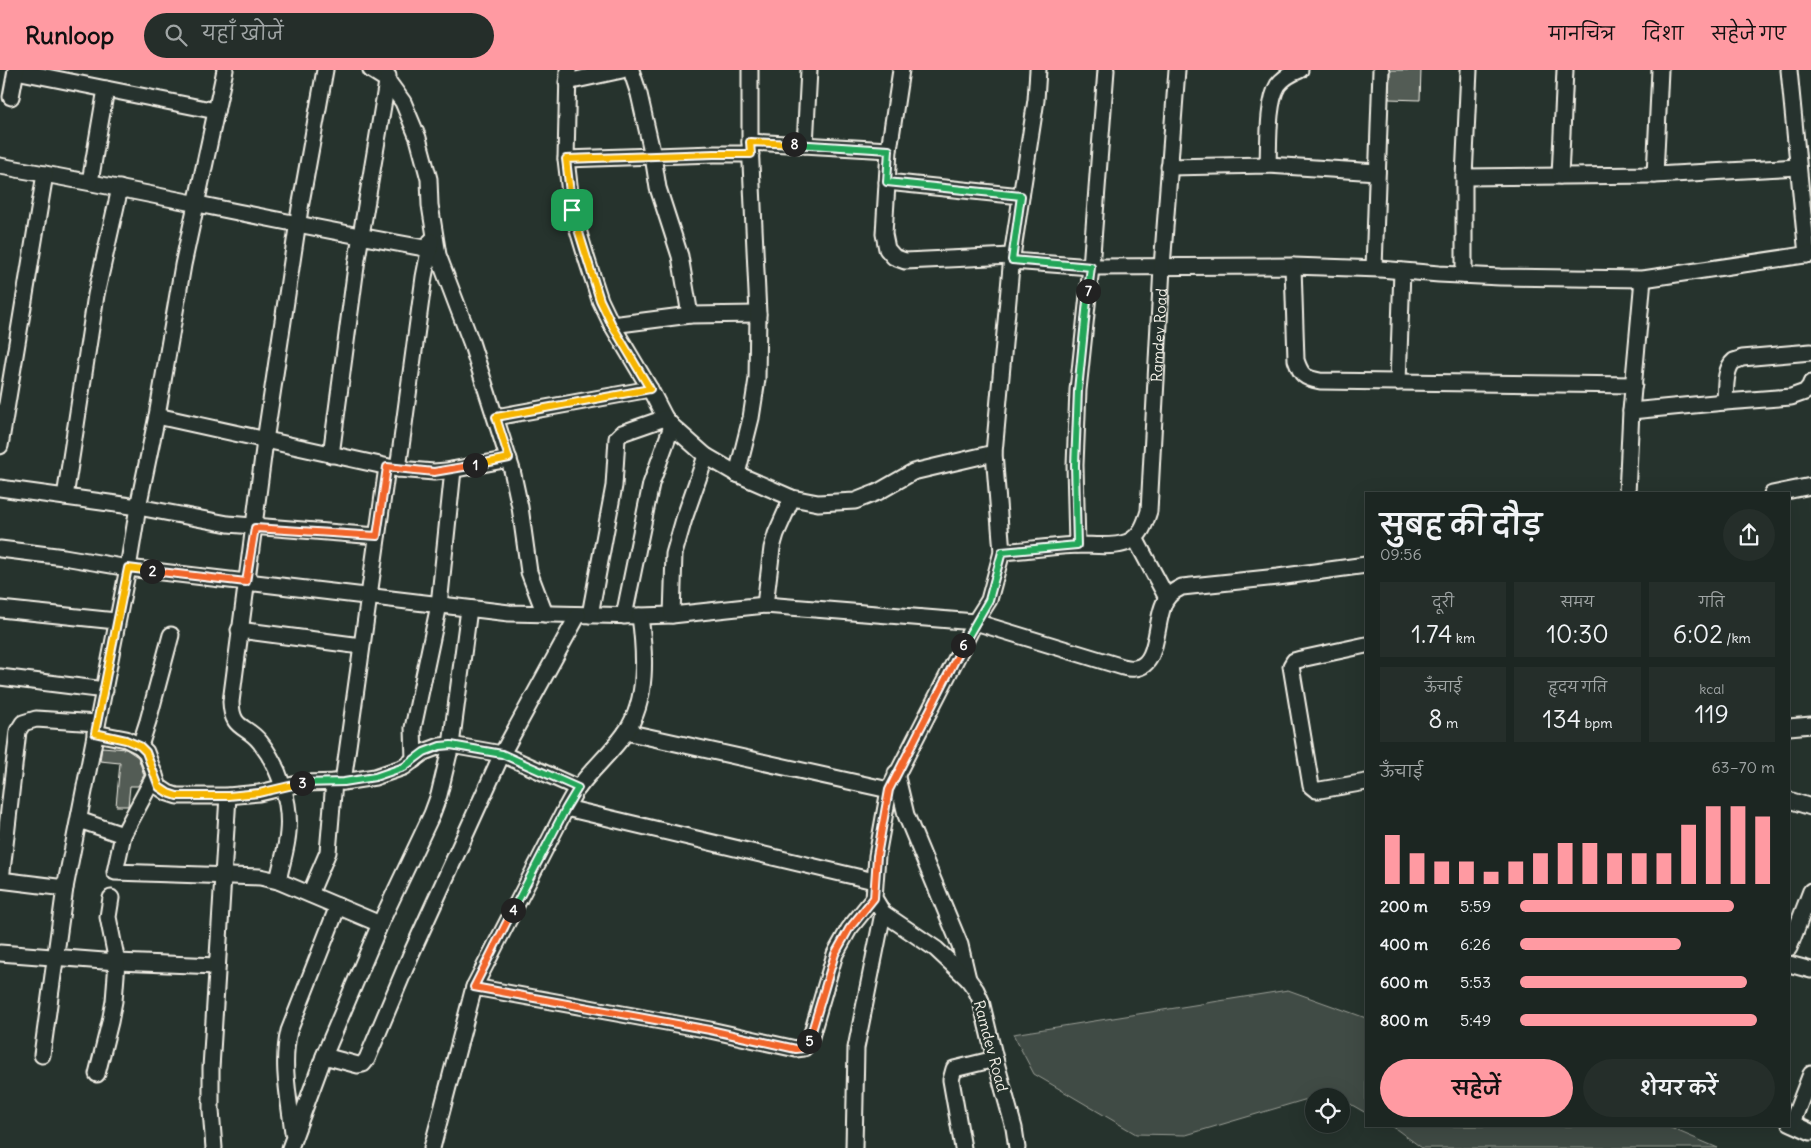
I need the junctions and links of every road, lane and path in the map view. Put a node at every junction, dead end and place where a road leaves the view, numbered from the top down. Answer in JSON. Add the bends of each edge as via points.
{"nodes":[{"id":1,"x":225,"y":70,"type":"edge"},
{"id":2,"x":326,"y":70,"type":"edge"},
{"id":3,"x":371,"y":70,"type":"edge"},
{"id":4,"x":622,"y":70,"type":"edge"},
{"id":5,"x":631,"y":70,"type":"edge"},
{"id":6,"x":750,"y":70,"type":"edge"},
{"id":7,"x":809,"y":70,"type":"edge"},
{"id":8,"x":901,"y":70,"type":"edge"},
{"id":9,"x":1038,"y":70,"type":"edge"},
{"id":10,"x":1106,"y":70,"type":"edge"},
{"id":11,"x":1178,"y":70,"type":"edge"},
{"id":12,"x":1300,"y":70,"type":"edge"},
{"id":13,"x":1381,"y":70,"type":"edge"},
{"id":14,"x":1469,"y":70,"type":"edge"},
{"id":15,"x":1565,"y":70,"type":"edge"},
{"id":16,"x":1660,"y":70,"type":"edge"},
{"id":17,"x":1789,"y":70,"type":"edge"},
{"id":18,"x":16,"y":71,"type":"edge"},
{"id":19,"x":388,"y":75,"type":"edge"},
{"id":20,"x":568,"y":76,"type":"edge"},
{"id":21,"x":106,"y":89,"type":"junction"},
{"id":22,"x":11,"y":97,"type":"dead end"},
{"id":23,"x":216,"y":111,"type":"junction"},
{"id":24,"x":805,"y":145,"type":"junction"},
{"id":25,"x":750,"y":148,"type":"junction"},
{"id":26,"x":889,"y":150,"type":"junction"},
{"id":27,"x":653,"y":156,"type":"junction"},
{"id":28,"x":566,"y":159,"type":"junction"},
{"id":29,"x":0,"y":166,"type":"edge"},
{"id":30,"x":1268,"y":166,"type":"junction"},
{"id":31,"x":1169,"y":167,"type":"junction"},
{"id":32,"x":1798,"y":167,"type":"junction"},
{"id":33,"x":1377,"y":172,"type":"junction"},
{"id":34,"x":46,"y":174,"type":"junction"},
{"id":35,"x":1655,"y":175,"type":"junction"},
{"id":36,"x":1560,"y":176,"type":"junction"},
{"id":37,"x":1464,"y":177,"type":"junction"},
{"id":38,"x":90,"y":182,"type":"junction"},
{"id":39,"x":887,"y":182,"type":"junction"},
{"id":40,"x":120,"y":188,"type":"junction"},
{"id":41,"x":1021,"y":196,"type":"junction"},
{"id":42,"x":196,"y":204,"type":"junction"},
{"id":43,"x":298,"y":223,"type":"junction"},
{"id":44,"x":433,"y":230,"type":"junction"},
{"id":45,"x":360,"y":237,"type":"junction"},
{"id":46,"x":430,"y":249,"type":"junction"},
{"id":47,"x":1809,"y":255,"type":"edge"},
{"id":48,"x":1012,"y":258,"type":"junction"},
{"id":49,"x":1293,"y":266,"type":"junction"},
{"id":50,"x":1091,"y":267,"type":"junction"},
{"id":51,"x":1162,"y":267,"type":"junction"},
{"id":52,"x":1374,"y":268,"type":"junction"},
{"id":53,"x":1402,"y":271,"type":"junction"},
{"id":54,"x":1464,"y":275,"type":"junction"},
{"id":55,"x":1643,"y":279,"type":"junction"},
{"id":56,"x":758,"y":314,"type":"junction"},
{"id":57,"x":690,"y":315,"type":"junction"},
{"id":58,"x":612,"y":325,"type":"junction"},
{"id":59,"x":1811,"y":352,"type":"edge"},
{"id":60,"x":1398,"y":382,"type":"junction"},
{"id":61,"x":1811,"y":383,"type":"edge"},
{"id":62,"x":1634,"y":386,"type":"junction"},
{"id":63,"x":650,"y":389,"type":"junction"},
{"id":64,"x":1725,"y":402,"type":"junction"},
{"id":65,"x":1631,"y":411,"type":"junction"},
{"id":66,"x":157,"y":416,"type":"junction"},
{"id":67,"x":496,"y":417,"type":"junction"},
{"id":68,"x":668,"y":422,"type":"junction"},
{"id":69,"x":265,"y":441,"type":"junction"},
{"id":70,"x":0,"y":446,"type":"edge"},
{"id":71,"x":994,"y":453,"type":"junction"},
{"id":72,"x":331,"y":456,"type":"junction"},
{"id":73,"x":706,"y":456,"type":"junction"},
{"id":74,"x":509,"y":458,"type":"junction"},
{"id":75,"x":392,"y":468,"type":"junction"},
{"id":76,"x":453,"y":470,"type":"junction"},
{"id":77,"x":737,"y":474,"type":"junction"},
{"id":78,"x":1811,"y":486,"type":"edge"},
{"id":79,"x":0,"y":488,"type":"edge"},
{"id":80,"x":1627,"y":492,"type":"edge"},
{"id":81,"x":1782,"y":492,"type":"edge"},
{"id":82,"x":65,"y":497,"type":"junction"},
{"id":83,"x":792,"y":498,"type":"junction"},
{"id":84,"x":138,"y":506,"type":"junction"},
{"id":85,"x":255,"y":528,"type":"junction"},
{"id":86,"x":377,"y":536,"type":"junction"},
{"id":87,"x":1135,"y":538,"type":"junction"},
{"id":88,"x":1077,"y":545,"type":"junction"},
{"id":89,"x":0,"y":549,"type":"edge"},
{"id":90,"x":1002,"y":552,"type":"junction"},
{"id":91,"x":1365,"y":564,"type":"edge"},
{"id":92,"x":128,"y":568,"type":"junction"},
{"id":93,"x":246,"y":582,"type":"junction"},
{"id":94,"x":368,"y":596,"type":"junction"},
{"id":95,"x":1167,"y":598,"type":"junction"},
{"id":96,"x":439,"y":605,"type":"junction"},
{"id":97,"x":764,"y":605,"type":"junction"},
{"id":98,"x":469,"y":608,"type":"junction"},
{"id":99,"x":0,"y":609,"type":"edge"},
{"id":100,"x":546,"y":614,"type":"junction"},
{"id":101,"x":672,"y":614,"type":"junction"},
{"id":102,"x":584,"y":615,"type":"junction"},
{"id":103,"x":624,"y":616,"type":"junction"},
{"id":104,"x":640,"y":616,"type":"junction"},
{"id":105,"x":116,"y":622,"type":"junction"},
{"id":106,"x":975,"y":622,"type":"junction"},
{"id":107,"x":239,"y":630,"type":"junction"},
{"id":108,"x":171,"y":635,"type":"dead end"},
{"id":109,"x":1365,"y":645,"type":"edge"},
{"id":110,"x":361,"y":646,"type":"junction"},
{"id":111,"x":0,"y":677,"type":"edge"},
{"id":112,"x":105,"y":690,"type":"junction"},
{"id":113,"x":1811,"y":725,"type":"edge"},
{"id":114,"x":1790,"y":727,"type":"edge"},
{"id":115,"x":96,"y":728,"type":"junction"},
{"id":116,"x":626,"y":732,"type":"junction"},
{"id":117,"x":451,"y":745,"type":"junction"},
{"id":118,"x":140,"y":746,"type":"junction"},
{"id":119,"x":502,"y":754,"type":"junction"},
{"id":120,"x":414,"y":760,"type":"junction"},
{"id":121,"x":896,"y":773,"type":"junction"},
{"id":122,"x":155,"y":775,"type":"junction"},
{"id":123,"x":339,"y":782,"type":"junction"},
{"id":124,"x":1365,"y":782,"type":"edge"},
{"id":125,"x":283,"y":787,"type":"junction"},
{"id":126,"x":578,"y":788,"type":"junction"},
{"id":127,"x":889,"y":790,"type":"junction"},
{"id":128,"x":228,"y":796,"type":"junction"},
{"id":129,"x":1790,"y":800,"type":"edge"},
{"id":130,"x":1811,"y":806,"type":"edge"},
{"id":131,"x":566,"y":808,"type":"junction"},
{"id":132,"x":78,"y":820,"type":"junction"},
{"id":133,"x":123,"y":835,"type":"junction"},
{"id":134,"x":224,"y":875,"type":"junction"},
{"id":135,"x":1,"y":880,"type":"edge"},
{"id":136,"x":278,"y":881,"type":"junction"},
{"id":137,"x":874,"y":881,"type":"junction"},
{"id":138,"x":65,"y":888,"type":"junction"},
{"id":139,"x":1811,"y":891,"type":"edge"},
{"id":140,"x":310,"y":894,"type":"junction"},
{"id":141,"x":111,"y":898,"type":"dead end"},
{"id":142,"x":874,"y":898,"type":"junction"},
{"id":143,"x":338,"y":906,"type":"junction"},
{"id":144,"x":883,"y":913,"type":"junction"},
{"id":145,"x":380,"y":924,"type":"junction"},
{"id":146,"x":1790,"y":945,"type":"edge"},
{"id":147,"x":0,"y":953,"type":"edge"},
{"id":148,"x":56,"y":958,"type":"junction"},
{"id":149,"x":117,"y":962,"type":"junction"},
{"id":150,"x":1790,"y":964,"type":"edge"},
{"id":151,"x":217,"y":966,"type":"junction"},
{"id":152,"x":1811,"y":970,"type":"edge"},
{"id":153,"x":968,"y":979,"type":"junction"},
{"id":154,"x":474,"y":987,"type":"junction"},
{"id":155,"x":42,"y":1055,"type":"dead end"},
{"id":156,"x":324,"y":1056,"type":"junction"},
{"id":157,"x":995,"y":1059,"type":"junction"},
{"id":158,"x":97,"y":1074,"type":"dead end"},
{"id":159,"x":1811,"y":1074,"type":"edge"},
{"id":160,"x":1791,"y":1122,"type":"edge"},
{"id":161,"x":1811,"y":1132,"type":"edge"},
{"id":162,"x":291,"y":1142,"type":"edge"},
{"id":163,"x":214,"y":1148,"type":"edge"},
{"id":164,"x":432,"y":1148,"type":"edge"},
{"id":165,"x":854,"y":1148,"type":"edge"},
{"id":166,"x":963,"y":1148,"type":"edge"},
{"id":167,"x":1017,"y":1148,"type":"edge"}],
"edges":[{"from":1,"to":23,"type":"street"},
{"from":2,"to":43,"type":"street"},
{"from":3,"to":19,"type":"street"},
{"from":4,"to":20,"type":"street"},
{"from":5,"to":27,"type":"street"},
{"from":6,"to":25,"type":"street"},
{"from":7,"to":24,"type":"street"},
{"from":8,"to":26,"type":"street"},
{"from":9,"to":41,"type":"street"},
{"from":10,"to":50,"type":"street"},
{"from":11,"to":31,"type":"street","name":"Ramdev Road"},
{"from":12,"to":30,"type":"street","via":[[1279,84],[1273,97]]},
{"from":13,"to":33,"type":"street"},
{"from":14,"to":37,"type":"street"},
{"from":15,"to":36,"type":"street"},
{"from":16,"to":35,"type":"street"},
{"from":17,"to":32,"type":"street"},
{"from":18,"to":21,"type":"street"},
{"from":18,"to":22,"type":"street"},
{"from":19,"to":44,"type":"street","via":[[418,138],[429,179]]},
{"from":19,"to":45,"type":"street"},
{"from":20,"to":28,"type":"street"},
{"from":21,"to":23,"type":"street"},
{"from":21,"to":38,"type":"street"},
{"from":23,"to":42,"type":"street"},
{"from":24,"to":25,"type":"street"},
{"from":24,"to":26,"type":"street"},
{"from":25,"to":27,"type":"street"},
{"from":25,"to":56,"type":"street"},
{"from":26,"to":39,"type":"street"},
{"from":27,"to":28,"type":"street"},
{"from":27,"to":57,"type":"street","via":[[658,188],[680,256]]},
{"from":28,"to":58,"type":"street","via":[[572,210],[600,300]]},
{"from":29,"to":34,"type":"street"},
{"from":30,"to":31,"type":"street"},
{"from":30,"to":33,"type":"street"},
{"from":31,"to":51,"type":"street","name":"Ramdev Road"},
{"from":32,"to":35,"type":"street"},
{"from":32,"to":47,"type":"street"},
{"from":33,"to":52,"type":"street"},
{"from":34,"to":38,"type":"street"},
{"from":34,"to":70,"type":"street"},
{"from":35,"to":36,"type":"street"},
{"from":36,"to":37,"type":"street"},
{"from":37,"to":54,"type":"street"},
{"from":38,"to":40,"type":"street"},
{"from":39,"to":41,"type":"street"},
{"from":39,"to":48,"type":"street","via":[[884,234],[887,249],[894,257],[905,261]]},
{"from":40,"to":42,"type":"street"},
{"from":40,"to":82,"type":"street","via":[[96,295]]},
{"from":41,"to":48,"type":"street"},
{"from":42,"to":43,"type":"street"},
{"from":42,"to":66,"type":"street"},
{"from":43,"to":45,"type":"street"},
{"from":43,"to":69,"type":"street"},
{"from":44,"to":46,"type":"street"},
{"from":44,"to":67,"type":"street","via":[[438,255]]},
{"from":45,"to":46,"type":"street"},
{"from":45,"to":72,"type":"street"},
{"from":46,"to":75,"type":"street"},
{"from":47,"to":55,"type":"street"},
{"from":48,"to":50,"type":"street"},
{"from":48,"to":71,"type":"street"},
{"from":49,"to":51,"type":"street"},
{"from":49,"to":52,"type":"street"},
{"from":49,"to":60,"type":"street","via":[[1296,360],[1300,371],[1308,379],[1320,381]]},
{"from":50,"to":51,"type":"street"},
{"from":50,"to":88,"type":"street","via":[[1078,390],[1075,465]]},
{"from":51,"to":87,"type":"street","name":"Ramdev Road","via":[[1149,511],[1144,528]]},
{"from":52,"to":53,"type":"street"},
{"from":53,"to":54,"type":"street"},
{"from":53,"to":60,"type":"street"},
{"from":54,"to":55,"type":"street"},
{"from":55,"to":62,"type":"street"},
{"from":56,"to":57,"type":"street"},
{"from":56,"to":77,"type":"street","via":[[751,418]]},
{"from":57,"to":58,"type":"street"},
{"from":58,"to":63,"type":"street"},
{"from":59,"to":64,"type":"street","via":[[1734,361],[1727,375]]},
{"from":60,"to":62,"type":"street"},
{"from":61,"to":64,"type":"street","via":[[1805,392],[1791,397]]},
{"from":62,"to":65,"type":"street"},
{"from":63,"to":67,"type":"street"},
{"from":63,"to":68,"type":"street"},
{"from":64,"to":65,"type":"street"},
{"from":65,"to":80,"type":"street"},
{"from":66,"to":69,"type":"street"},
{"from":66,"to":84,"type":"street"},
{"from":67,"to":74,"type":"street"},
{"from":68,"to":73,"type":"street"},
{"from":68,"to":102,"type":"street","via":[[617,438],[614,486]]},
{"from":68,"to":103,"type":"street","via":[[651,484]]},
{"from":69,"to":72,"type":"street"},
{"from":69,"to":85,"type":"street"},
{"from":71,"to":83,"type":"street","via":[[913,472],[855,501],[818,504]]},
{"from":71,"to":90,"type":"street"},
{"from":72,"to":75,"type":"street"},
{"from":73,"to":77,"type":"street"},
{"from":73,"to":101,"type":"street","via":[[674,554]]},
{"from":74,"to":76,"type":"street"},
{"from":74,"to":100,"type":"street","via":[[529,572]]},
{"from":75,"to":76,"type":"street","via":[[434,472]]},
{"from":75,"to":86,"type":"street"},
{"from":76,"to":96,"type":"street"},
{"from":77,"to":83,"type":"street"},
{"from":78,"to":81,"type":"street"},
{"from":79,"to":82,"type":"street"},
{"from":82,"to":84,"type":"street"},
{"from":83,"to":97,"type":"street","via":[[772,548]]},
{"from":84,"to":85,"type":"street"},
{"from":84,"to":92,"type":"street"},
{"from":85,"to":86,"type":"street"},
{"from":85,"to":93,"type":"street"},
{"from":86,"to":94,"type":"street"},
{"from":87,"to":88,"type":"street","via":[[1115,545]]},
{"from":87,"to":95,"type":"street"},
{"from":88,"to":90,"type":"street"},
{"from":89,"to":92,"type":"street"},
{"from":90,"to":106,"type":"street","via":[[989,600]]},
{"from":91,"to":95,"type":"street","via":[[1182,587]]},
{"from":92,"to":93,"type":"street"},
{"from":92,"to":105,"type":"street"},
{"from":93,"to":94,"type":"street"},
{"from":93,"to":107,"type":"street"},
{"from":94,"to":96,"type":"street"},
{"from":94,"to":110,"type":"street"},
{"from":95,"to":106,"type":"street","via":[[1150,659],[1135,668]]},
{"from":96,"to":98,"type":"street"},
{"from":96,"to":120,"type":"street","via":[[413,728]]},
{"from":97,"to":101,"type":"street"},
{"from":97,"to":106,"type":"street"},
{"from":98,"to":100,"type":"street"},
{"from":98,"to":117,"type":"street"},
{"from":99,"to":105,"type":"street"},
{"from":100,"to":102,"type":"street"},
{"from":101,"to":104,"type":"street"},
{"from":102,"to":103,"type":"street"},
{"from":102,"to":119,"type":"street"},
{"from":103,"to":104,"type":"street"},
{"from":104,"to":116,"type":"street","via":[[644,647],[642,687]]},
{"from":105,"to":112,"type":"street"},
{"from":106,"to":121,"type":"street"},
{"from":107,"to":110,"type":"street"},
{"from":107,"to":125,"type":"street","via":[[231,715],[259,741]]},
{"from":108,"to":118,"type":"street"},
{"from":109,"to":124,"type":"street","via":[[1294,661],[1291,671],[1311,786],[1320,790]]},
{"from":110,"to":123,"type":"street"},
{"from":111,"to":112,"type":"street"},
{"from":112,"to":115,"type":"street"},
{"from":113,"to":114,"type":"street"},
{"from":115,"to":118,"type":"street"},
{"from":115,"to":132,"type":"street"},
{"from":115,"to":135,"type":"street","via":[[36,719],[23,723],[18,731]]},
{"from":116,"to":126,"type":"street"},
{"from":116,"to":127,"type":"street"},
{"from":117,"to":119,"type":"street"},
{"from":117,"to":120,"type":"street","via":[[424,752]]},
{"from":117,"to":145,"type":"street","via":[[444,780],[432,814]]},
{"from":118,"to":122,"type":"street","via":[[146,752]]},
{"from":119,"to":126,"type":"street"},
{"from":119,"to":156,"type":"street","via":[[367,1059],[358,1065]]},
{"from":120,"to":123,"type":"street","via":[[387,774]]},
{"from":121,"to":127,"type":"street"},
{"from":121,"to":153,"type":"street","via":[[906,815],[960,945]]},
{"from":122,"to":128,"type":"street","via":[[159,787],[177,796]]},
{"from":122,"to":133,"type":"street"},
{"from":123,"to":125,"type":"street"},
{"from":123,"to":140,"type":"street","via":[[328,852]]},
{"from":125,"to":128,"type":"street"},
{"from":125,"to":136,"type":"street","via":[[288,834]]},
{"from":126,"to":131,"type":"street"},
{"from":127,"to":137,"type":"street"},
{"from":128,"to":134,"type":"street"},
{"from":129,"to":130,"type":"street"},
{"from":131,"to":137,"type":"street"},
{"from":131,"to":154,"type":"street"},
{"from":132,"to":133,"type":"street"},
{"from":132,"to":138,"type":"street"},
{"from":133,"to":134,"type":"street","via":[[115,872]]},
{"from":134,"to":136,"type":"street"},
{"from":134,"to":151,"type":"street"},
{"from":135,"to":138,"type":"street"},
{"from":136,"to":140,"type":"street"},
{"from":137,"to":142,"type":"street"},
{"from":138,"to":148,"type":"street"},
{"from":139,"to":146,"type":"street"},
{"from":140,"to":143,"type":"street"},
{"from":141,"to":149,"type":"street","via":[[108,917]]},
{"from":142,"to":144,"type":"street","name":"Ramdev Road"},
{"from":142,"to":154,"type":"street","via":[[849,929],[835,954],[810,1040],[804,1048]]},
{"from":143,"to":145,"type":"street"},
{"from":143,"to":162,"type":"street","via":[[286,1045]]},
{"from":144,"to":153,"type":"street","name":"Ramdev Road","via":[[936,949]]},
{"from":144,"to":165,"type":"street","via":[[856,1048]]},
{"from":145,"to":156,"type":"street"},
{"from":147,"to":148,"type":"street"},
{"from":148,"to":149,"type":"street"},
{"from":148,"to":155,"type":"street"},
{"from":149,"to":151,"type":"street"},
{"from":149,"to":158,"type":"street","via":[[110,1022]]},
{"from":150,"to":152,"type":"street"},
{"from":151,"to":163,"type":"street","via":[[211,1068]]},
{"from":153,"to":157,"type":"street","name":"Ramdev Road","via":[[981,1002]]},
{"from":154,"to":164,"type":"street"},
{"from":156,"to":162,"type":"street"},
{"from":157,"to":166,"type":"street","via":[[954,1069],[952,1074]]},
{"from":157,"to":167,"type":"street","name":"Ramdev Road"},
{"from":159,"to":160,"type":"street"},
{"from":160,"to":161,"type":"street"}]}
